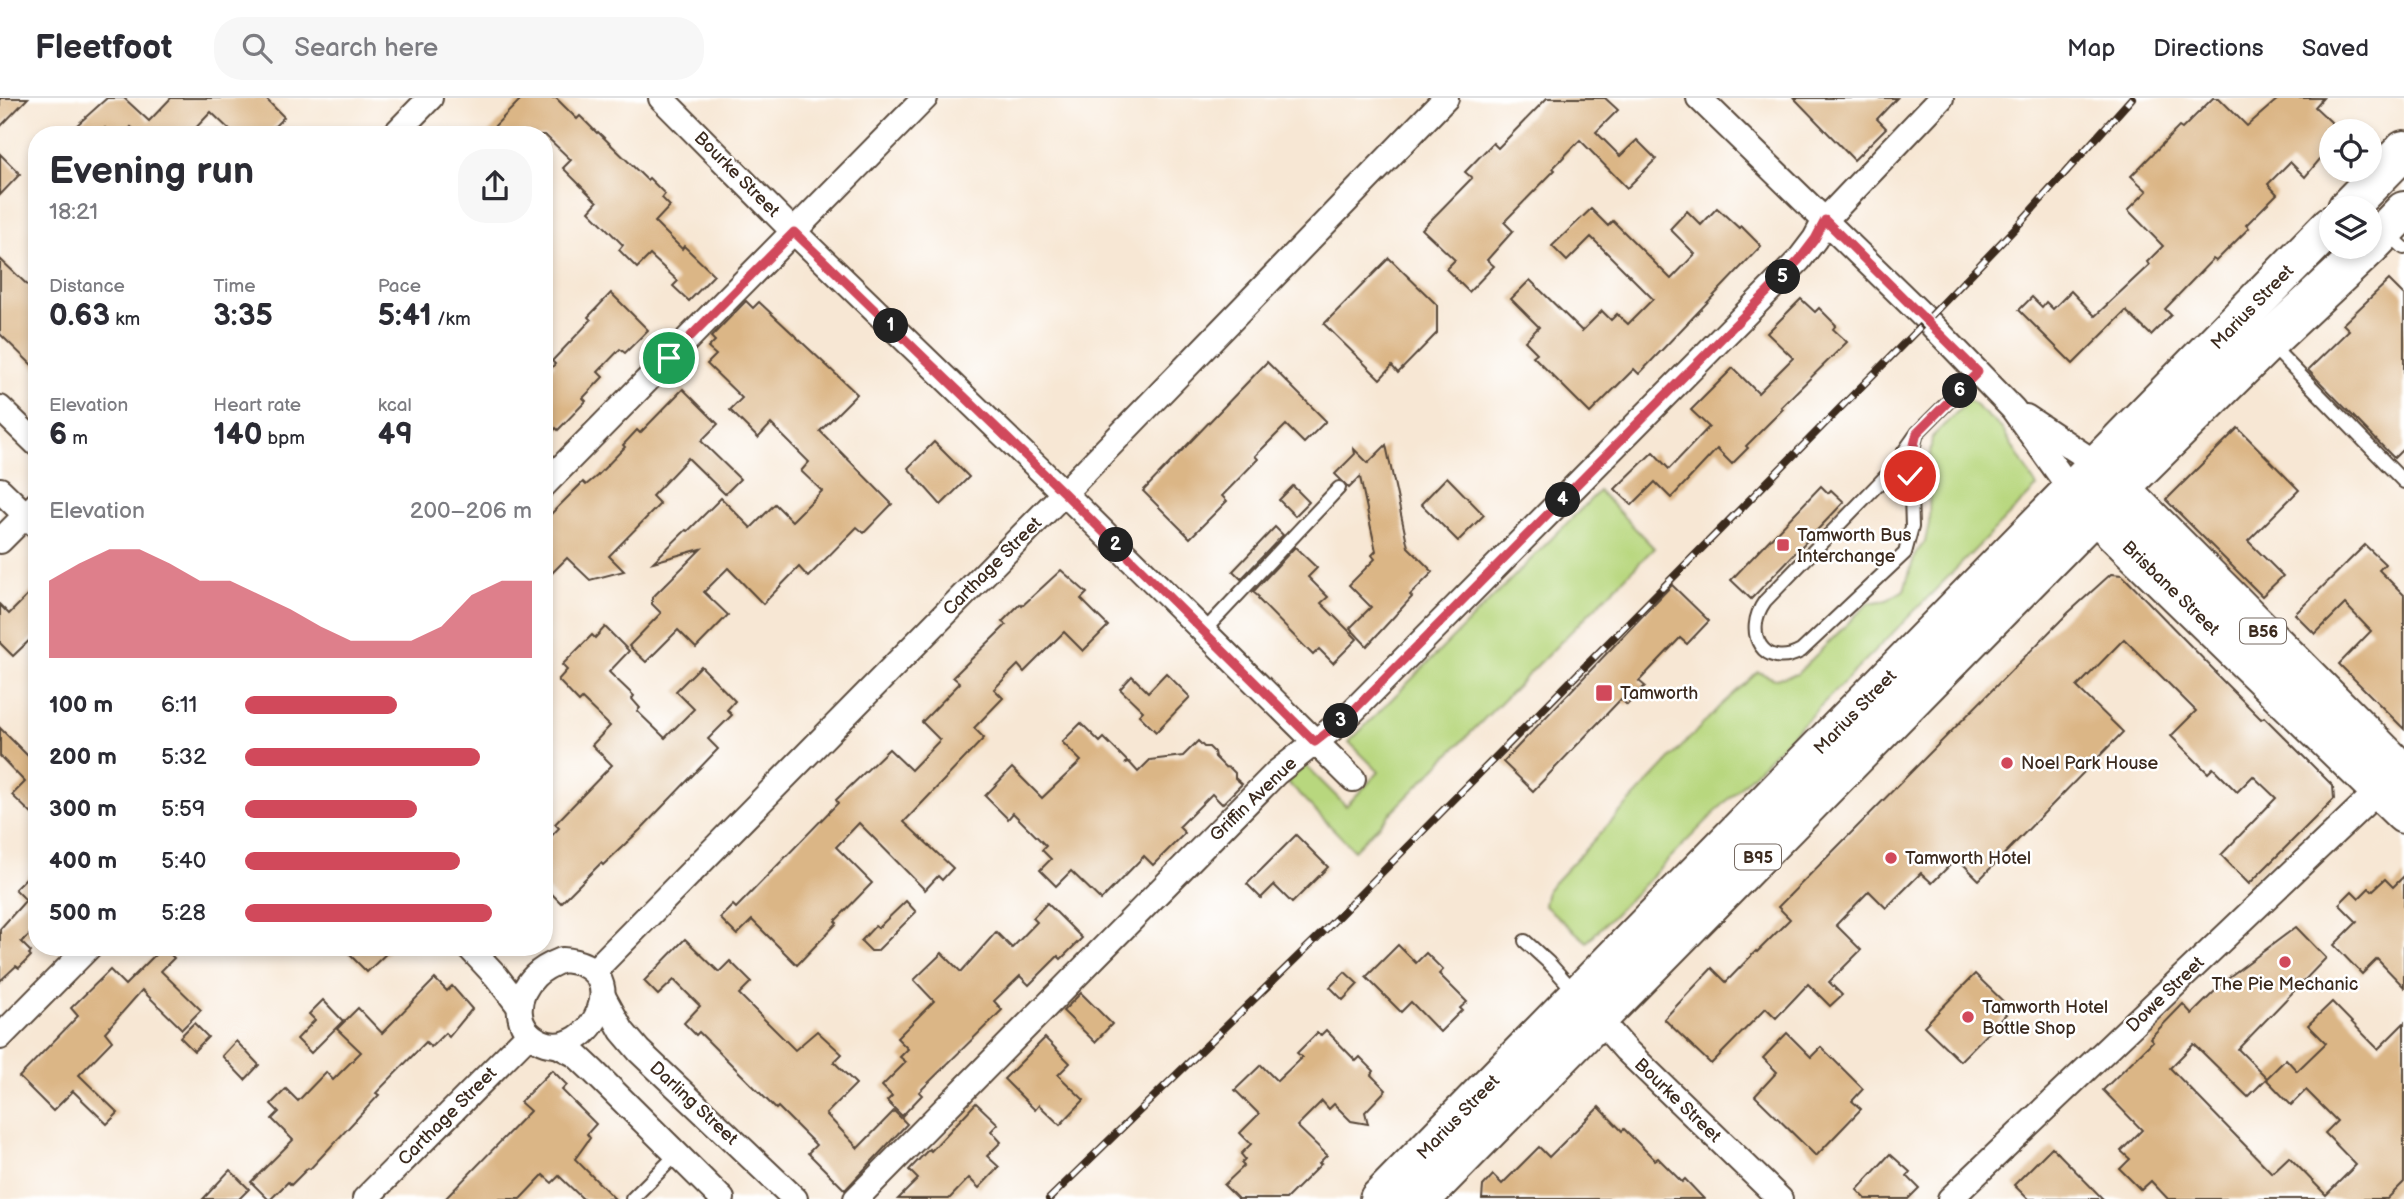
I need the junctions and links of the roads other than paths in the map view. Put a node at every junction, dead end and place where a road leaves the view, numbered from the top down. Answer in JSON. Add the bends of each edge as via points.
{"nodes":[{"id":1,"x":430,"y":98,"type":"edge"},
{"id":2,"x":661,"y":98,"type":"edge"},
{"id":3,"x":925,"y":98,"type":"edge"},
{"id":4,"x":1446,"y":98,"type":"edge"},
{"id":5,"x":1699,"y":98,"type":"edge"},
{"id":6,"x":1937,"y":100,"type":"edge"},
{"id":7,"x":403,"y":126,"type":"edge"},
{"id":8,"x":2404,"y":150,"type":"edge"},
{"id":9,"x":2359,"y":196,"type":"edge"},
{"id":10,"x":1825,"y":220,"type":"junction"},
{"id":11,"x":794,"y":232,"type":"junction"},
{"id":12,"x":2386,"y":236,"type":"edge"},
{"id":13,"x":2319,"y":238,"type":"edge"},
{"id":14,"x":2268,"y":342,"type":"junction"},
{"id":15,"x":1978,"y":372,"type":"junction"},
{"id":16,"x":0,"y":408,"type":"edge"},
{"id":17,"x":2013,"y":409,"type":"junction"},
{"id":18,"x":1917,"y":433,"type":"junction"},
{"id":19,"x":28,"y":435,"type":"edge"},
{"id":20,"x":553,"y":476,"type":"edge"},
{"id":21,"x":2404,"y":482,"type":"edge"},
{"id":22,"x":1339,"y":488,"type":"dead end"},
{"id":23,"x":2096,"y":489,"type":"junction"},
{"id":24,"x":0,"y":490,"type":"edge"},
{"id":25,"x":1064,"y":493,"type":"junction"},
{"id":26,"x":28,"y":510,"type":"edge"},
{"id":27,"x":28,"y":518,"type":"edge"},
{"id":28,"x":0,"y":541,"type":"edge"},
{"id":29,"x":1203,"y":632,"type":"junction"},
{"id":30,"x":1315,"y":742,"type":"junction"},
{"id":31,"x":1353,"y":779,"type":"dead end"},
{"id":32,"x":2396,"y":792,"type":"edge"},
{"id":33,"x":1525,"y":941,"type":"dead end"},
{"id":34,"x":553,"y":955,"type":"edge"},
{"id":35,"x":80,"y":956,"type":"edge"},
{"id":36,"x":477,"y":956,"type":"edge"},
{"id":37,"x":562,"y":960,"type":"junction"},
{"id":38,"x":594,"y":971,"type":"junction"},
{"id":39,"x":604,"y":998,"type":"junction"},
{"id":40,"x":519,"y":1006,"type":"junction"},
{"id":41,"x":1589,"y":1008,"type":"junction"},
{"id":42,"x":529,"y":1034,"type":"junction"},
{"id":43,"x":0,"y":1037,"type":"edge"},
{"id":44,"x":557,"y":1045,"type":"junction"},
{"id":45,"x":677,"y":1154,"type":"junction"},
{"id":46,"x":365,"y":1199,"type":"edge"},
{"id":47,"x":632,"y":1199,"type":"edge"},
{"id":48,"x":722,"y":1199,"type":"edge"},
{"id":49,"x":795,"y":1199,"type":"edge"},
{"id":50,"x":856,"y":1199,"type":"edge"},
{"id":51,"x":1379,"y":1199,"type":"edge"},
{"id":52,"x":1421,"y":1199,"type":"edge"},
{"id":53,"x":1780,"y":1199,"type":"edge"},
{"id":54,"x":1950,"y":1199,"type":"edge"}],
"edges":[{"from":1,"to":7,"type":"street"},
{"from":2,"to":11,"type":"street","name":"Bourke Street"},
{"from":3,"to":11,"type":"street"},
{"from":4,"to":25,"type":"street","name":"Carthage Street"},
{"from":5,"to":10,"type":"street","name":"Brisbane Street"},
{"from":6,"to":10,"type":"street","name":"Griffin Avenue"},
{"from":8,"to":9,"type":"main road"},
{"from":10,"to":15,"type":"street","name":"Brisbane Street"},
{"from":10,"to":30,"type":"street","name":"Griffin Avenue","via":[[1799,260],[1347,717]]},
{"from":11,"to":20,"type":"street"},
{"from":11,"to":25,"type":"street","name":"Bourke Street"},
{"from":12,"to":14,"type":"main road","name":"Marius Street"},
{"from":13,"to":23,"type":"main road","name":"Marius Street"},
{"from":14,"to":21,"type":"lane"},
{"from":14,"to":23,"type":"main road","name":"Marius Street"},
{"from":15,"to":17,"type":"street","name":"Brisbane Street"},
{"from":15,"to":18,"type":"lane"},
{"from":16,"to":19,"type":"street"},
{"from":17,"to":23,"type":"street","name":"Brisbane Street"},
{"from":17,"to":23,"type":"street","name":"Brisbane Street"},
{"from":18,"to":18,"type":"lane","via":[[1910,461],[1912,527],[1905,552],[1801,651],[1783,657],[1767,651],[1754,626],[1765,601],[1888,474]]},
{"from":22,"to":29,"type":"lane"},
{"from":23,"to":32,"type":"main road","name":"Brisbane Street","number":"B56"},
{"from":23,"to":41,"type":"main road","name":"Marius Street","number":"B95"},
{"from":24,"to":26,"type":"street"},
{"from":25,"to":29,"type":"street","name":"Bourke Street"},
{"from":25,"to":38,"type":"street","name":"Carthage Street"},
{"from":27,"to":28,"type":"street"},
{"from":29,"to":30,"type":"street","name":"Bourke Street"},
{"from":30,"to":31,"type":"street","name":"Bourke Street"},
{"from":30,"to":50,"type":"street","name":"Griffin Avenue","via":[[1276,773]]},
{"from":32,"to":54,"type":"street","name":"Dowe Street"},
{"from":33,"to":41,"type":"lane"},
{"from":34,"to":37,"type":"street"},
{"from":35,"to":43,"type":"street"},
{"from":36,"to":40,"type":"street"},
{"from":37,"to":38,"type":"street","via":[[575,960]]},
{"from":37,"to":40,"type":"street","via":[[534,976]]},
{"from":38,"to":39,"type":"street"},
{"from":39,"to":44,"type":"street","via":[[588,1029]]},
{"from":39,"to":49,"type":"street","name":"Darling Street","via":[[639,1051]]},
{"from":40,"to":42,"type":"street","via":[[522,1026]]},
{"from":41,"to":51,"type":"main road","name":"Marius Street","number":"B95"},
{"from":41,"to":52,"type":"main road","name":"Marius Street","number":"B95"},
{"from":41,"to":53,"type":"street","name":"Bourke Street","via":[[1626,1050]]},
{"from":42,"to":44,"type":"street"},
{"from":42,"to":46,"type":"street","name":"Carthage Street"},
{"from":44,"to":45,"type":"street","via":[[593,1070]]},
{"from":45,"to":47,"type":"lane"},
{"from":45,"to":48,"type":"street"}]}
